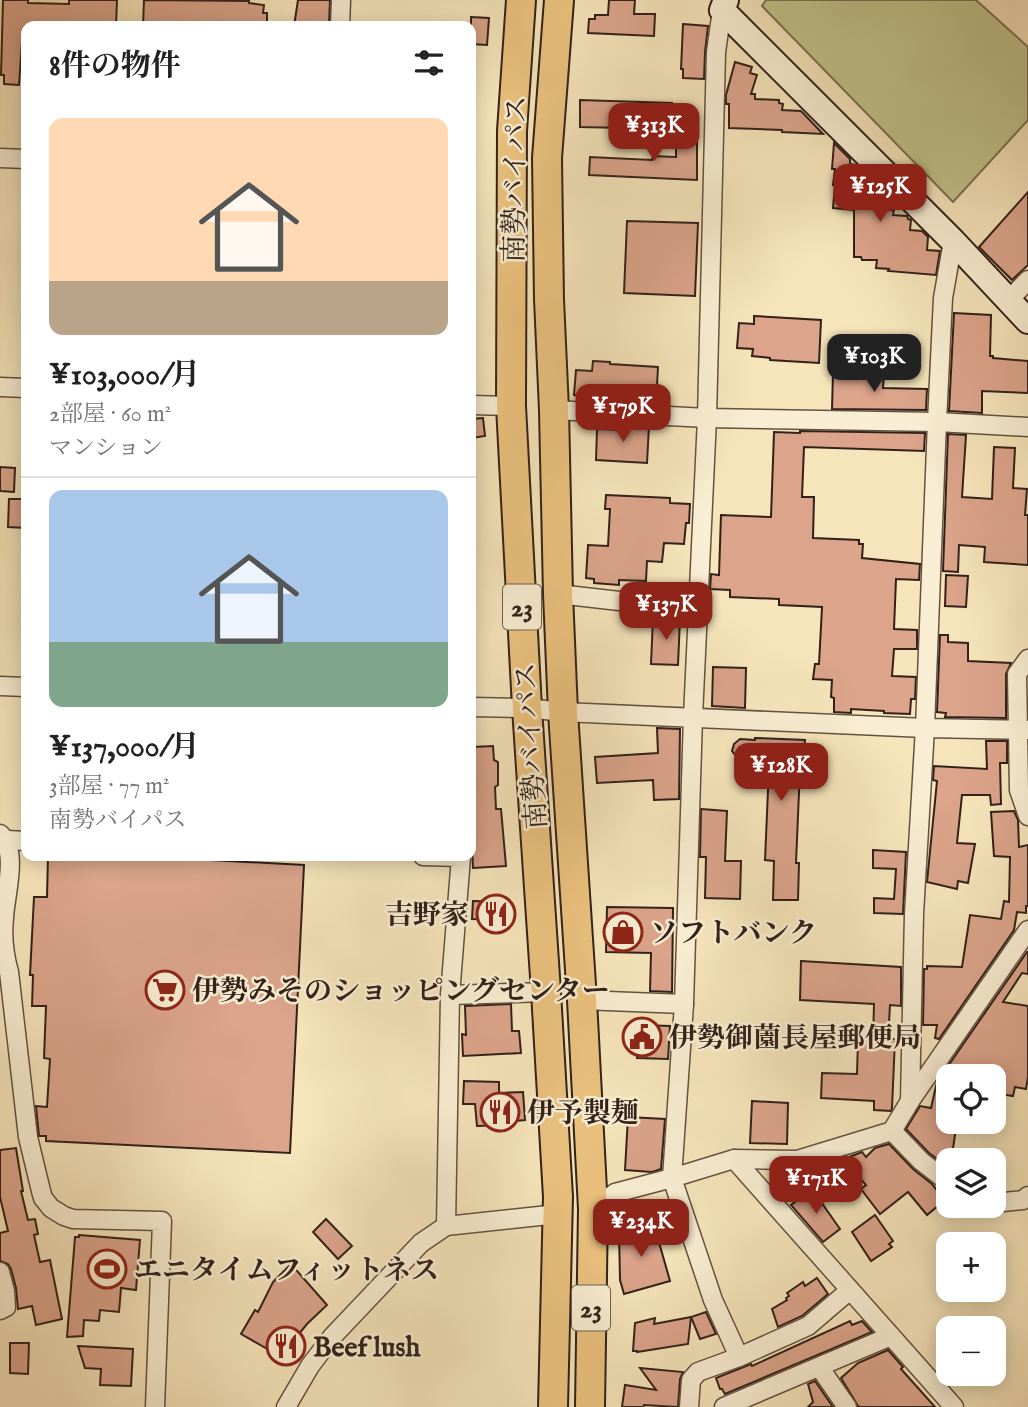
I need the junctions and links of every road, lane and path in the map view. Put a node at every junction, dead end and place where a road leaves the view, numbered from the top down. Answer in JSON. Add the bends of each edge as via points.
{"nodes":[{"id":1,"x":341,"y":0,"type":"edge"},
{"id":2,"x":521,"y":0,"type":"edge"},
{"id":3,"x":559,"y":0,"type":"edge"},
{"id":4,"x":724,"y":5,"type":"edge"},
{"id":5,"x":340,"y":21,"type":"edge"},
{"id":6,"x":0,"y":158,"type":"edge"},
{"id":7,"x":21,"y":159,"type":"edge"},
{"id":8,"x":953,"y":240,"type":"junction"},
{"id":9,"x":1028,"y":280,"type":"edge"},
{"id":10,"x":1009,"y":300,"type":"junction"},
{"id":11,"x":1028,"y":321,"type":"edge"},
{"id":12,"x":0,"y":387,"type":"edge"},
{"id":13,"x":21,"y":388,"type":"edge"},
{"id":14,"x":476,"y":405,"type":"edge"},
{"id":15,"x":511,"y":406,"type":"junction"},
{"id":16,"x":554,"y":410,"type":"junction"},
{"id":17,"x":707,"y":418,"type":"junction"},
{"id":18,"x":937,"y":422,"type":"junction"},
{"id":19,"x":1028,"y":427,"type":"edge"},
{"id":20,"x":558,"y":594,"type":"junction"},
{"id":21,"x":698,"y":610,"type":"junction"},
{"id":22,"x":1028,"y":659,"type":"edge"},
{"id":23,"x":0,"y":686,"type":"edge"},
{"id":24,"x":21,"y":687,"type":"edge"},
{"id":25,"x":476,"y":707,"type":"edge"},
{"id":26,"x":527,"y":708,"type":"junction"},
{"id":27,"x":563,"y":712,"type":"junction"},
{"id":28,"x":693,"y":717,"type":"junction"},
{"id":29,"x":925,"y":728,"type":"junction"},
{"id":30,"x":1023,"y":730,"type":"edge"},
{"id":31,"x":1028,"y":816,"type":"edge"},
{"id":32,"x":3,"y":837,"type":"edge"},
{"id":33,"x":21,"y":840,"type":"edge"},
{"id":34,"x":461,"y":861,"type":"edge"},
{"id":35,"x":1028,"y":930,"type":"edge"},
{"id":36,"x":4,"y":972,"type":"edge"},
{"id":37,"x":546,"y":992,"type":"junction"},
{"id":38,"x":450,"y":995,"type":"junction"},
{"id":39,"x":582,"y":1000,"type":"junction"},
{"id":40,"x":684,"y":1004,"type":"junction"},
{"id":41,"x":910,"y":1101,"type":"junction"},
{"id":42,"x":892,"y":1131,"type":"junction"},
{"id":43,"x":734,"y":1159,"type":"junction"},
{"id":44,"x":936,"y":1173,"type":"edge"},
{"id":45,"x":672,"y":1178,"type":"junction"},
{"id":46,"x":1028,"y":1196,"type":"edge"},
{"id":47,"x":1006,"y":1202,"type":"edge"},
{"id":48,"x":593,"y":1209,"type":"junction"},
{"id":49,"x":558,"y":1214,"type":"junction"},
{"id":50,"x":446,"y":1226,"type":"junction"},
{"id":51,"x":0,"y":1272,"type":"edge"},
{"id":52,"x":850,"y":1290,"type":"junction"},
{"id":53,"x":0,"y":1310,"type":"edge"},
{"id":54,"x":891,"y":1336,"type":"junction"},
{"id":55,"x":739,"y":1357,"type":"junction"},
{"id":56,"x":820,"y":1368,"type":"junction"},
{"id":57,"x":155,"y":1407,"type":"edge"},
{"id":58,"x":286,"y":1407,"type":"edge"},
{"id":59,"x":552,"y":1407,"type":"edge"},
{"id":60,"x":590,"y":1407,"type":"edge"},
{"id":61,"x":689,"y":1407,"type":"edge"},
{"id":62,"x":724,"y":1407,"type":"edge"},
{"id":63,"x":847,"y":1407,"type":"edge"},
{"id":64,"x":954,"y":1407,"type":"edge"}],
"edges":[{"from":1,"to":5,"type":"street"},
{"from":2,"to":15,"type":"highway","name":"南勢バイパス","number":"23","via":[[512,131]]},
{"from":3,"to":16,"type":"highway","name":"南勢バイパス","number":"23","via":[[547,158]]},
{"from":4,"to":8,"type":"main road"},
{"from":4,"to":17,"type":"street","via":[[716,52]]},
{"from":6,"to":7,"type":"street"},
{"from":8,"to":10,"type":"main road"},
{"from":8,"to":18,"type":"street","via":[[943,299]]},
{"from":9,"to":10,"type":"street"},
{"from":10,"to":11,"type":"main road"},
{"from":12,"to":13,"type":"street"},
{"from":14,"to":15,"type":"street"},
{"from":15,"to":26,"type":"highway","name":"南勢バイパス","number":"23"},
{"from":16,"to":17,"type":"street"},
{"from":16,"to":20,"type":"highway","name":"南勢バイパス","number":"23"},
{"from":17,"to":18,"type":"street"},
{"from":17,"to":21,"type":"street"},
{"from":18,"to":19,"type":"street"},
{"from":18,"to":29,"type":"street"},
{"from":20,"to":21,"type":"street"},
{"from":20,"to":27,"type":"highway","name":"南勢バイパス","number":"23"},
{"from":21,"to":28,"type":"street"},
{"from":22,"to":30,"type":"street","via":[[1017,674]]},
{"from":23,"to":24,"type":"street"},
{"from":25,"to":26,"type":"street"},
{"from":26,"to":27,"type":"street"},
{"from":26,"to":37,"type":"highway","name":"南勢バイパス","number":"23"},
{"from":27,"to":28,"type":"street"},
{"from":27,"to":39,"type":"highway","name":"南勢バイパス","number":"23"},
{"from":28,"to":29,"type":"street"},
{"from":28,"to":40,"type":"street"},
{"from":29,"to":30,"type":"street"},
{"from":29,"to":41,"type":"street","via":[[914,914]]},
{"from":30,"to":31,"type":"street","via":[[1019,790]]},
{"from":32,"to":33,"type":"street"},
{"from":32,"to":36,"type":"street","via":[[11,860],[3,920]]},
{"from":34,"to":38,"type":"street"},
{"from":35,"to":41,"type":"street"},
{"from":36,"to":57,"type":"street","via":[[28,1137],[43,1198],[73,1219],[162,1221]]},
{"from":37,"to":38,"type":"street"},
{"from":37,"to":49,"type":"highway","name":"南勢バイパス","number":"23"},
{"from":38,"to":50,"type":"street"},
{"from":39,"to":40,"type":"street"},
{"from":39,"to":48,"type":"highway","name":"南勢バイパス","number":"23"},
{"from":40,"to":45,"type":"street"},
{"from":41,"to":42,"type":"street"},
{"from":42,"to":43,"type":"street","via":[[797,1160]]},
{"from":42,"to":44,"type":"street"},
{"from":43,"to":45,"type":"street"},
{"from":43,"to":52,"type":"street"},
{"from":45,"to":48,"type":"street","via":[[615,1193]]},
{"from":45,"to":55,"type":"street","via":[[713,1300]]},
{"from":46,"to":47,"type":"street"},
{"from":48,"to":60,"type":"highway","name":"南勢バイパス","number":"23"},
{"from":49,"to":50,"type":"street"},
{"from":49,"to":59,"type":"highway","name":"南勢バイパス","number":"23"},
{"from":50,"to":58,"type":"street","via":[[421,1243],[332,1337]]},
{"from":51,"to":53,"type":"street","via":[[6,1307]]},
{"from":52,"to":54,"type":"street"},
{"from":52,"to":55,"type":"street","via":[[808,1326]]},
{"from":54,"to":56,"type":"street"},
{"from":54,"to":64,"type":"street"},
{"from":55,"to":61,"type":"street","via":[[698,1372],[691,1380]]},
{"from":56,"to":62,"type":"street"},
{"from":56,"to":63,"type":"street"}]}
